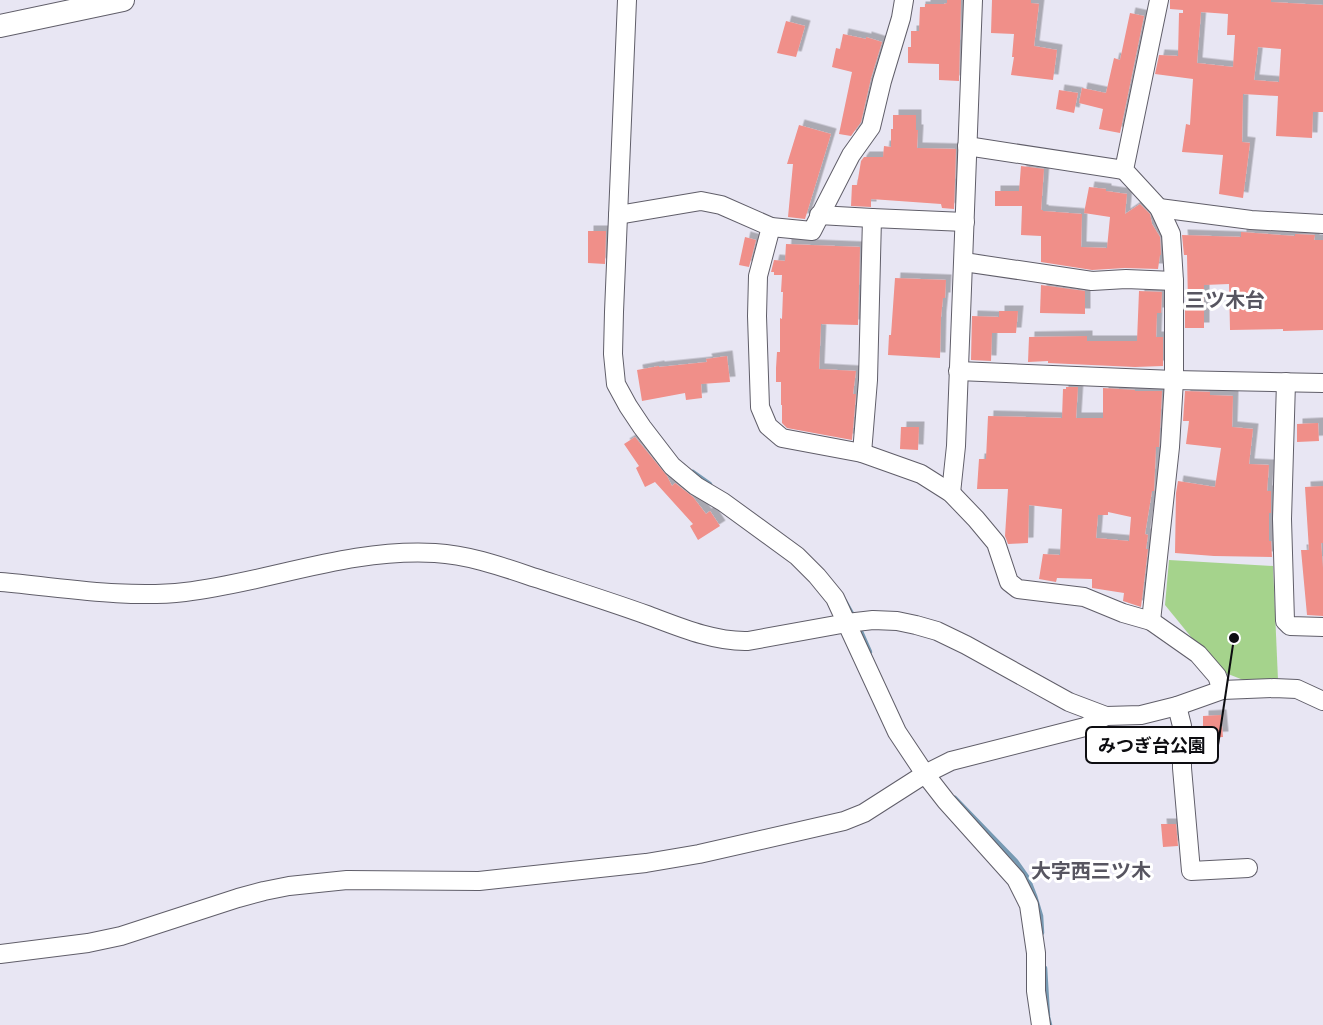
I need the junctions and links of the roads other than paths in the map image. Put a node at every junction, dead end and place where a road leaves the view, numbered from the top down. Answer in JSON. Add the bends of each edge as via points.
{"nodes":[{"id":1,"x":123,"y":0,"type":"edge"},
{"id":2,"x":627,"y":0,"type":"edge"},
{"id":3,"x":904,"y":0,"type":"edge"},
{"id":4,"x":974,"y":0,"type":"edge"},
{"id":5,"x":1159,"y":0,"type":"edge"},
{"id":6,"x":0,"y":26,"type":"edge"},
{"id":7,"x":967,"y":146,"type":"junction"},
{"id":8,"x":1124,"y":170,"type":"junction"},
{"id":9,"x":1159,"y":208,"type":"junction"},
{"id":10,"x":618,"y":215,"type":"junction"},
{"id":11,"x":819,"y":215,"type":"junction"},
{"id":12,"x":872,"y":218,"type":"junction"},
{"id":13,"x":965,"y":222,"type":"junction"},
{"id":14,"x":1323,"y":224,"type":"edge"},
{"id":15,"x":771,"y":227,"type":"junction"},
{"id":16,"x":964,"y":262,"type":"junction"},
{"id":17,"x":1174,"y":280,"type":"junction"},
{"id":18,"x":958,"y":371,"type":"junction"},
{"id":19,"x":1174,"y":380,"type":"junction"},
{"id":20,"x":1286,"y":382,"type":"junction"},
{"id":21,"x":1323,"y":383,"type":"edge"},
{"id":22,"x":862,"y":453,"type":"junction"},
{"id":23,"x":951,"y":493,"type":"junction"},
{"id":24,"x":0,"y":582,"type":"edge"},
{"id":25,"x":1151,"y":621,"type":"junction"},
{"id":26,"x":847,"y":623,"type":"junction"},
{"id":27,"x":1323,"y":627,"type":"edge"},
{"id":28,"x":1222,"y":690,"type":"junction"},
{"id":29,"x":1323,"y":701,"type":"edge"},
{"id":30,"x":1177,"y":706,"type":"junction"},
{"id":31,"x":1106,"y":716,"type":"junction"},
{"id":32,"x":925,"y":774,"type":"junction"},
{"id":33,"x":1248,"y":868,"type":"dead end"},
{"id":34,"x":0,"y":954,"type":"edge"},
{"id":35,"x":1041,"y":1025,"type":"edge"}],
"edges":[{"from":1,"to":6,"type":"street"},
{"from":2,"to":10,"type":"street"},
{"from":3,"to":11,"type":"street","via":[[871,127]]},
{"from":4,"to":7,"type":"street"},
{"from":5,"to":8,"type":"street"},
{"from":7,"to":8,"type":"street"},
{"from":7,"to":13,"type":"street"},
{"from":8,"to":9,"type":"street"},
{"from":9,"to":14,"type":"street","via":[[1251,220]]},
{"from":9,"to":17,"type":"street","via":[[1171,234]]},
{"from":10,"to":15,"type":"street","via":[[701,201],[722,205]]},
{"from":10,"to":26,"type":"street","via":[[613,354],[616,384],[628,406],[672,466],[797,556],[835,598]]},
{"from":11,"to":12,"type":"street"},
{"from":11,"to":15,"type":"street","via":[[812,231]]},
{"from":12,"to":13,"type":"street"},
{"from":12,"to":22,"type":"street"},
{"from":13,"to":16,"type":"street"},
{"from":15,"to":22,"type":"street","via":[[758,276],[760,407],[768,426],[782,438]]},
{"from":16,"to":17,"type":"street","via":[[1092,281]]},
{"from":16,"to":18,"type":"street"},
{"from":17,"to":19,"type":"street"},
{"from":18,"to":19,"type":"street"},
{"from":18,"to":23,"type":"street"},
{"from":19,"to":20,"type":"street"},
{"from":19,"to":25,"type":"street"},
{"from":20,"to":21,"type":"street"},
{"from":20,"to":27,"type":"street","via":[[1282,519],[1285,621],[1290,626]]},
{"from":22,"to":23,"type":"street","via":[[921,474]]},
{"from":23,"to":25,"type":"street","via":[[996,543],[1009,582],[1018,589],[1084,597]]},
{"from":24,"to":26,"type":"street","via":[[127,594],[186,592],[371,555],[435,553],[494,564],[733,642]]},
{"from":25,"to":28,"type":"street","via":[[1198,654],[1217,676]]},
{"from":26,"to":31,"type":"street","via":[[897,621],[937,631],[1069,702]]},
{"from":26,"to":32,"type":"street","via":[[897,732]]},
{"from":28,"to":29,"type":"street","via":[[1297,689]]},
{"from":28,"to":30,"type":"street"},
{"from":30,"to":31,"type":"street","via":[[1141,715]]},
{"from":30,"to":33,"type":"street","via":[[1182,726],[1191,871]]},
{"from":31,"to":32,"type":"street","via":[[1085,727],[951,761]]},
{"from":32,"to":34,"type":"street","via":[[864,813],[844,821],[699,854],[479,880],[347,880],[289,886],[238,898],[121,936]]},
{"from":32,"to":35,"type":"street","via":[[1016,879],[1029,905]]}]}
